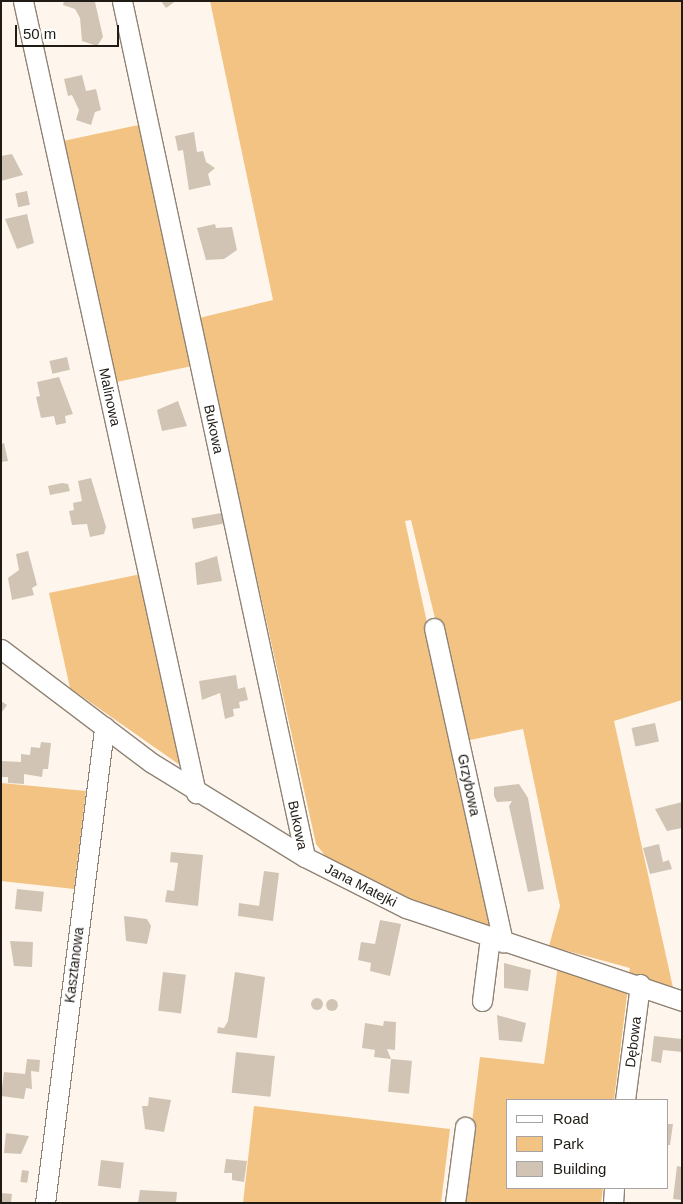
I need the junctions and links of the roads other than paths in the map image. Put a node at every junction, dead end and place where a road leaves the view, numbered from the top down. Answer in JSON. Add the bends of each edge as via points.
{"nodes":[{"id":1,"x":23,"y":1,"type":"edge"},
{"id":2,"x":122,"y":1,"type":"edge"},
{"id":3,"x":434,"y":628,"type":"dead end"},
{"id":4,"x":1,"y":649,"type":"edge"},
{"id":5,"x":104,"y":727,"type":"junction"},
{"id":6,"x":196,"y":793,"type":"junction"},
{"id":7,"x":305,"y":857,"type":"junction"},
{"id":8,"x":497,"y":941,"type":"junction"},
{"id":9,"x":640,"y":984,"type":"junction"},
{"id":10,"x":482,"y":1001,"type":"dead end"},
{"id":11,"x":682,"y":1001,"type":"edge"},
{"id":12,"x":625,"y":1099,"type":"edge"},
{"id":13,"x":465,"y":1127,"type":"dead end"},
{"id":14,"x":614,"y":1189,"type":"edge"},
{"id":15,"x":45,"y":1203,"type":"edge"},
{"id":16,"x":455,"y":1203,"type":"edge"},
{"id":17,"x":613,"y":1203,"type":"edge"}],
"edges":[{"from":1,"to":6,"type":"street","name":"Malinowa"},
{"from":2,"to":7,"type":"street","name":"Bukowa"},
{"from":3,"to":8,"type":"street","name":"Grzybowa"},
{"from":4,"to":5,"type":"street","name":"Jana Matejki"},
{"from":5,"to":6,"type":"street","name":"Jana Matejki"},
{"from":5,"to":15,"type":"street","name":"Kasztanowa"},
{"from":6,"to":7,"type":"street","name":"Jana Matejki"},
{"from":7,"to":8,"type":"street","name":"Jana Matejki","via":[[406,908]]},
{"from":8,"to":9,"type":"street","name":"Jana Matejki"},
{"from":8,"to":10,"type":"street","name":"Grzybowa"},
{"from":9,"to":11,"type":"street","name":"Jana Matejki"},
{"from":9,"to":12,"type":"street","name":"Dębowa"},
{"from":13,"to":16,"type":"street"},
{"from":14,"to":17,"type":"street"}]}
